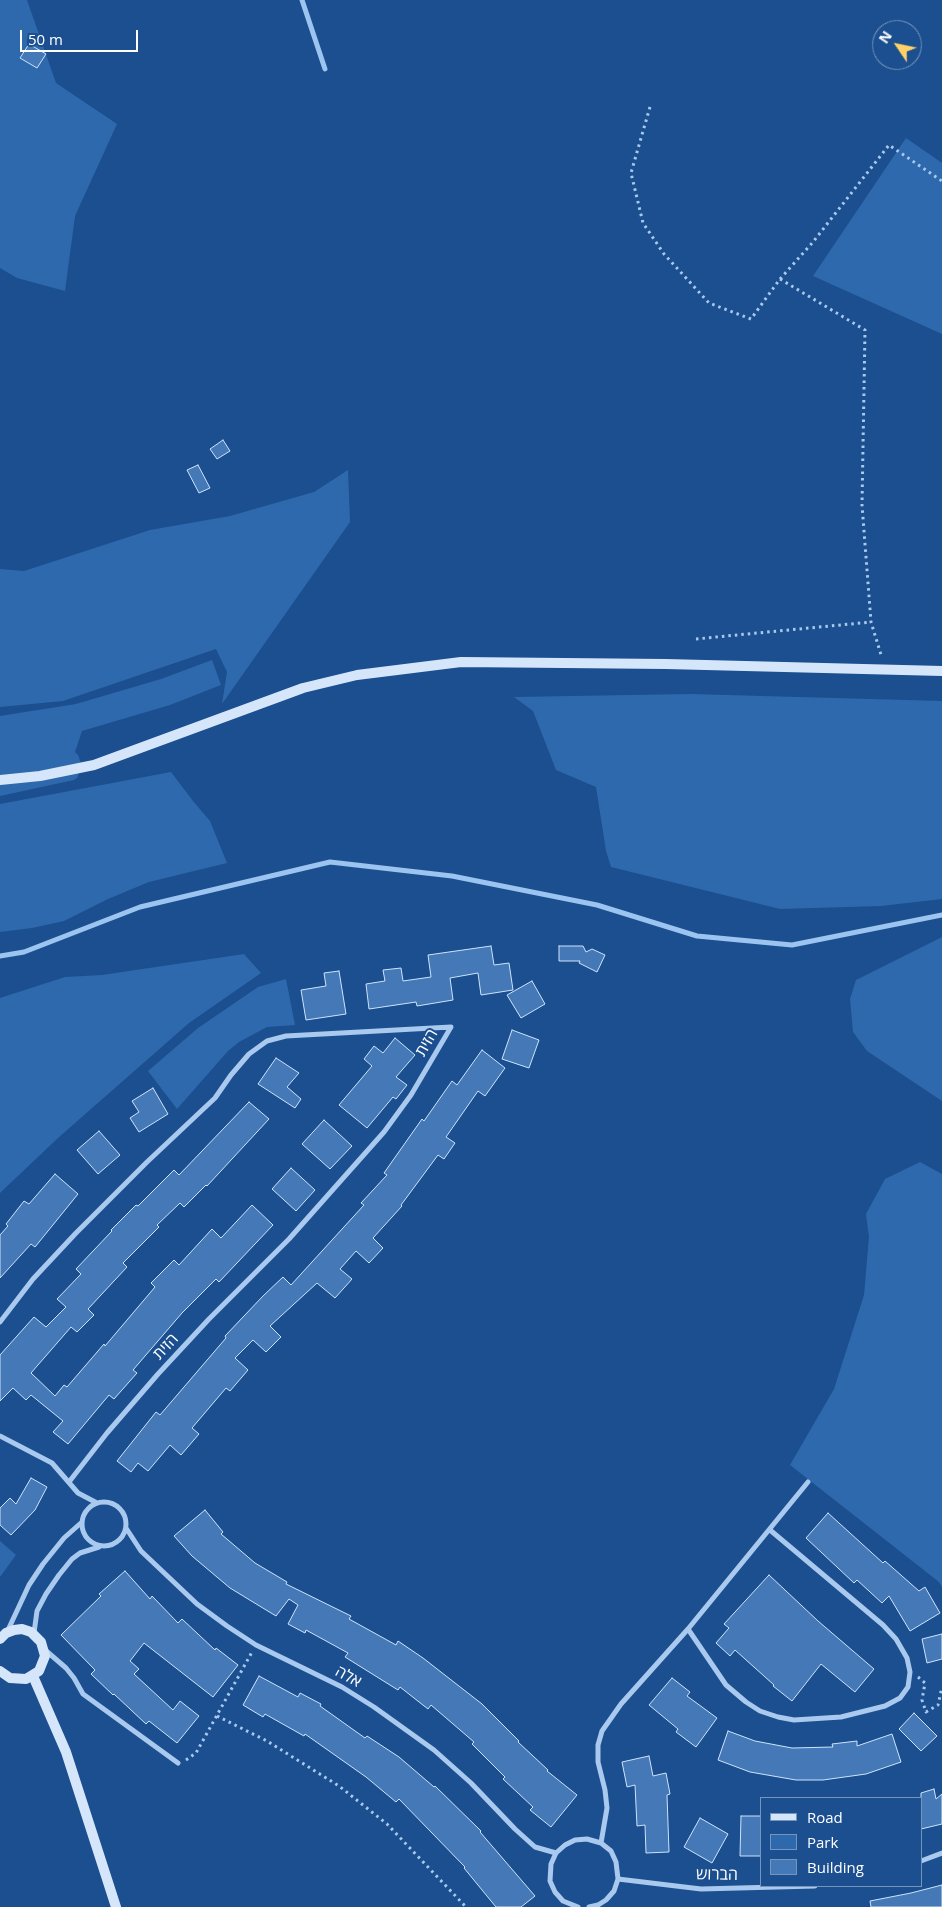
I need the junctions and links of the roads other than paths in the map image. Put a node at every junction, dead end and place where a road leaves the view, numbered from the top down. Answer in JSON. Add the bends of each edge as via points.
{"nodes":[{"id":1,"x":942,"y":672,"type":"edge"},
{"id":2,"x":0,"y":780,"type":"edge"},
{"id":3,"x":0,"y":1322,"type":"edge"},
{"id":4,"x":0,"y":1436,"type":"edge"},
{"id":5,"x":69,"y":1482,"type":"junction"},
{"id":6,"x":808,"y":1482,"type":"dead end"},
{"id":7,"x":97,"y":1503,"type":"junction"},
{"id":8,"x":82,"y":1522,"type":"junction"},
{"id":9,"x":126,"y":1528,"type":"junction"},
{"id":10,"x":770,"y":1530,"type":"junction"},
{"id":11,"x":99,"y":1547,"type":"junction"},
{"id":12,"x":688,"y":1629,"type":"junction"},
{"id":13,"x":3,"y":1636,"type":"edge"},
{"id":14,"x":38,"y":1637,"type":"junction"},
{"id":15,"x":44,"y":1648,"type":"junction"},
{"id":16,"x":0,"y":1671,"type":"edge"},
{"id":17,"x":33,"y":1676,"type":"junction"},
{"id":18,"x":178,"y":1763,"type":"road end"},
{"id":19,"x":601,"y":1843,"type":"junction"},
{"id":20,"x":556,"y":1853,"type":"junction"},
{"id":21,"x":942,"y":1853,"type":"edge"},
{"id":22,"x":922,"y":1861,"type":"edge"},
{"id":23,"x":618,"y":1879,"type":"junction"},
{"id":24,"x":777,"y":1887,"type":"edge"},
{"id":25,"x":116,"y":1907,"type":"edge"},
{"id":26,"x":578,"y":1907,"type":"edge"},
{"id":27,"x":590,"y":1907,"type":"edge"}],
"edges":[{"from":1,"to":2,"type":"main road","via":[[461,662],[367,673],[303,688],[94,765]]},
{"from":3,"to":5,"type":"street","name":"הזית","via":[[33,1279],[76,1233],[215,1098],[249,1054],[267,1041],[286,1036],[451,1026],[411,1095],[384,1132],[289,1239],[158,1374],[106,1433]]},
{"from":4,"to":5,"type":"street","via":[[52,1463]]},
{"from":5,"to":7,"type":"street","via":[[78,1493]]},
{"from":6,"to":10,"type":"street"},
{"from":7,"to":8,"type":"street","via":[[87,1510]]},
{"from":7,"to":9,"type":"street","via":[[119,1507],[127,1520]]},
{"from":8,"to":11,"type":"street","via":[[84,1535]]},
{"from":8,"to":13,"type":"street","via":[[64,1538],[29,1585],[13,1623]]},
{"from":9,"to":11,"type":"street","via":[[114,1545]]},
{"from":9,"to":20,"type":"street","name":"אלה","via":[[141,1552],[227,1626],[256,1645],[342,1687],[408,1730],[472,1783],[534,1847]]},
{"from":10,"to":12,"type":"street"},
{"from":10,"to":12,"type":"street","via":[[896,1639],[907,1658],[910,1672],[908,1687],[900,1698],[885,1706],[841,1717],[794,1720],[760,1711],[726,1685]]},
{"from":11,"to":14,"type":"street","via":[[72,1559],[46,1594],[37,1611],[34,1634]]},
{"from":12,"to":19,"type":"street","via":[[621,1704],[602,1731],[598,1762],[607,1808]]},
{"from":13,"to":14,"type":"main road","via":[[22,1629]]},
{"from":14,"to":15,"type":"main road"},
{"from":15,"to":17,"type":"main road","via":[[43,1664]]},
{"from":15,"to":18,"type":"street","via":[[66,1668],[83,1694]]},
{"from":16,"to":17,"type":"main road","via":[[18,1680]]},
{"from":17,"to":25,"type":"main road","via":[[66,1752]]},
{"from":19,"to":20,"type":"street","via":[[576,1840]]},
{"from":19,"to":23,"type":"street","via":[[611,1851]]},
{"from":20,"to":26,"type":"street","via":[[551,1864],[550,1881],[563,1901]]},
{"from":21,"to":22,"type":"street"},
{"from":23,"to":24,"type":"street","name":"הברוש","via":[[701,1889]]},
{"from":23,"to":27,"type":"street","via":[[606,1900]]}]}
